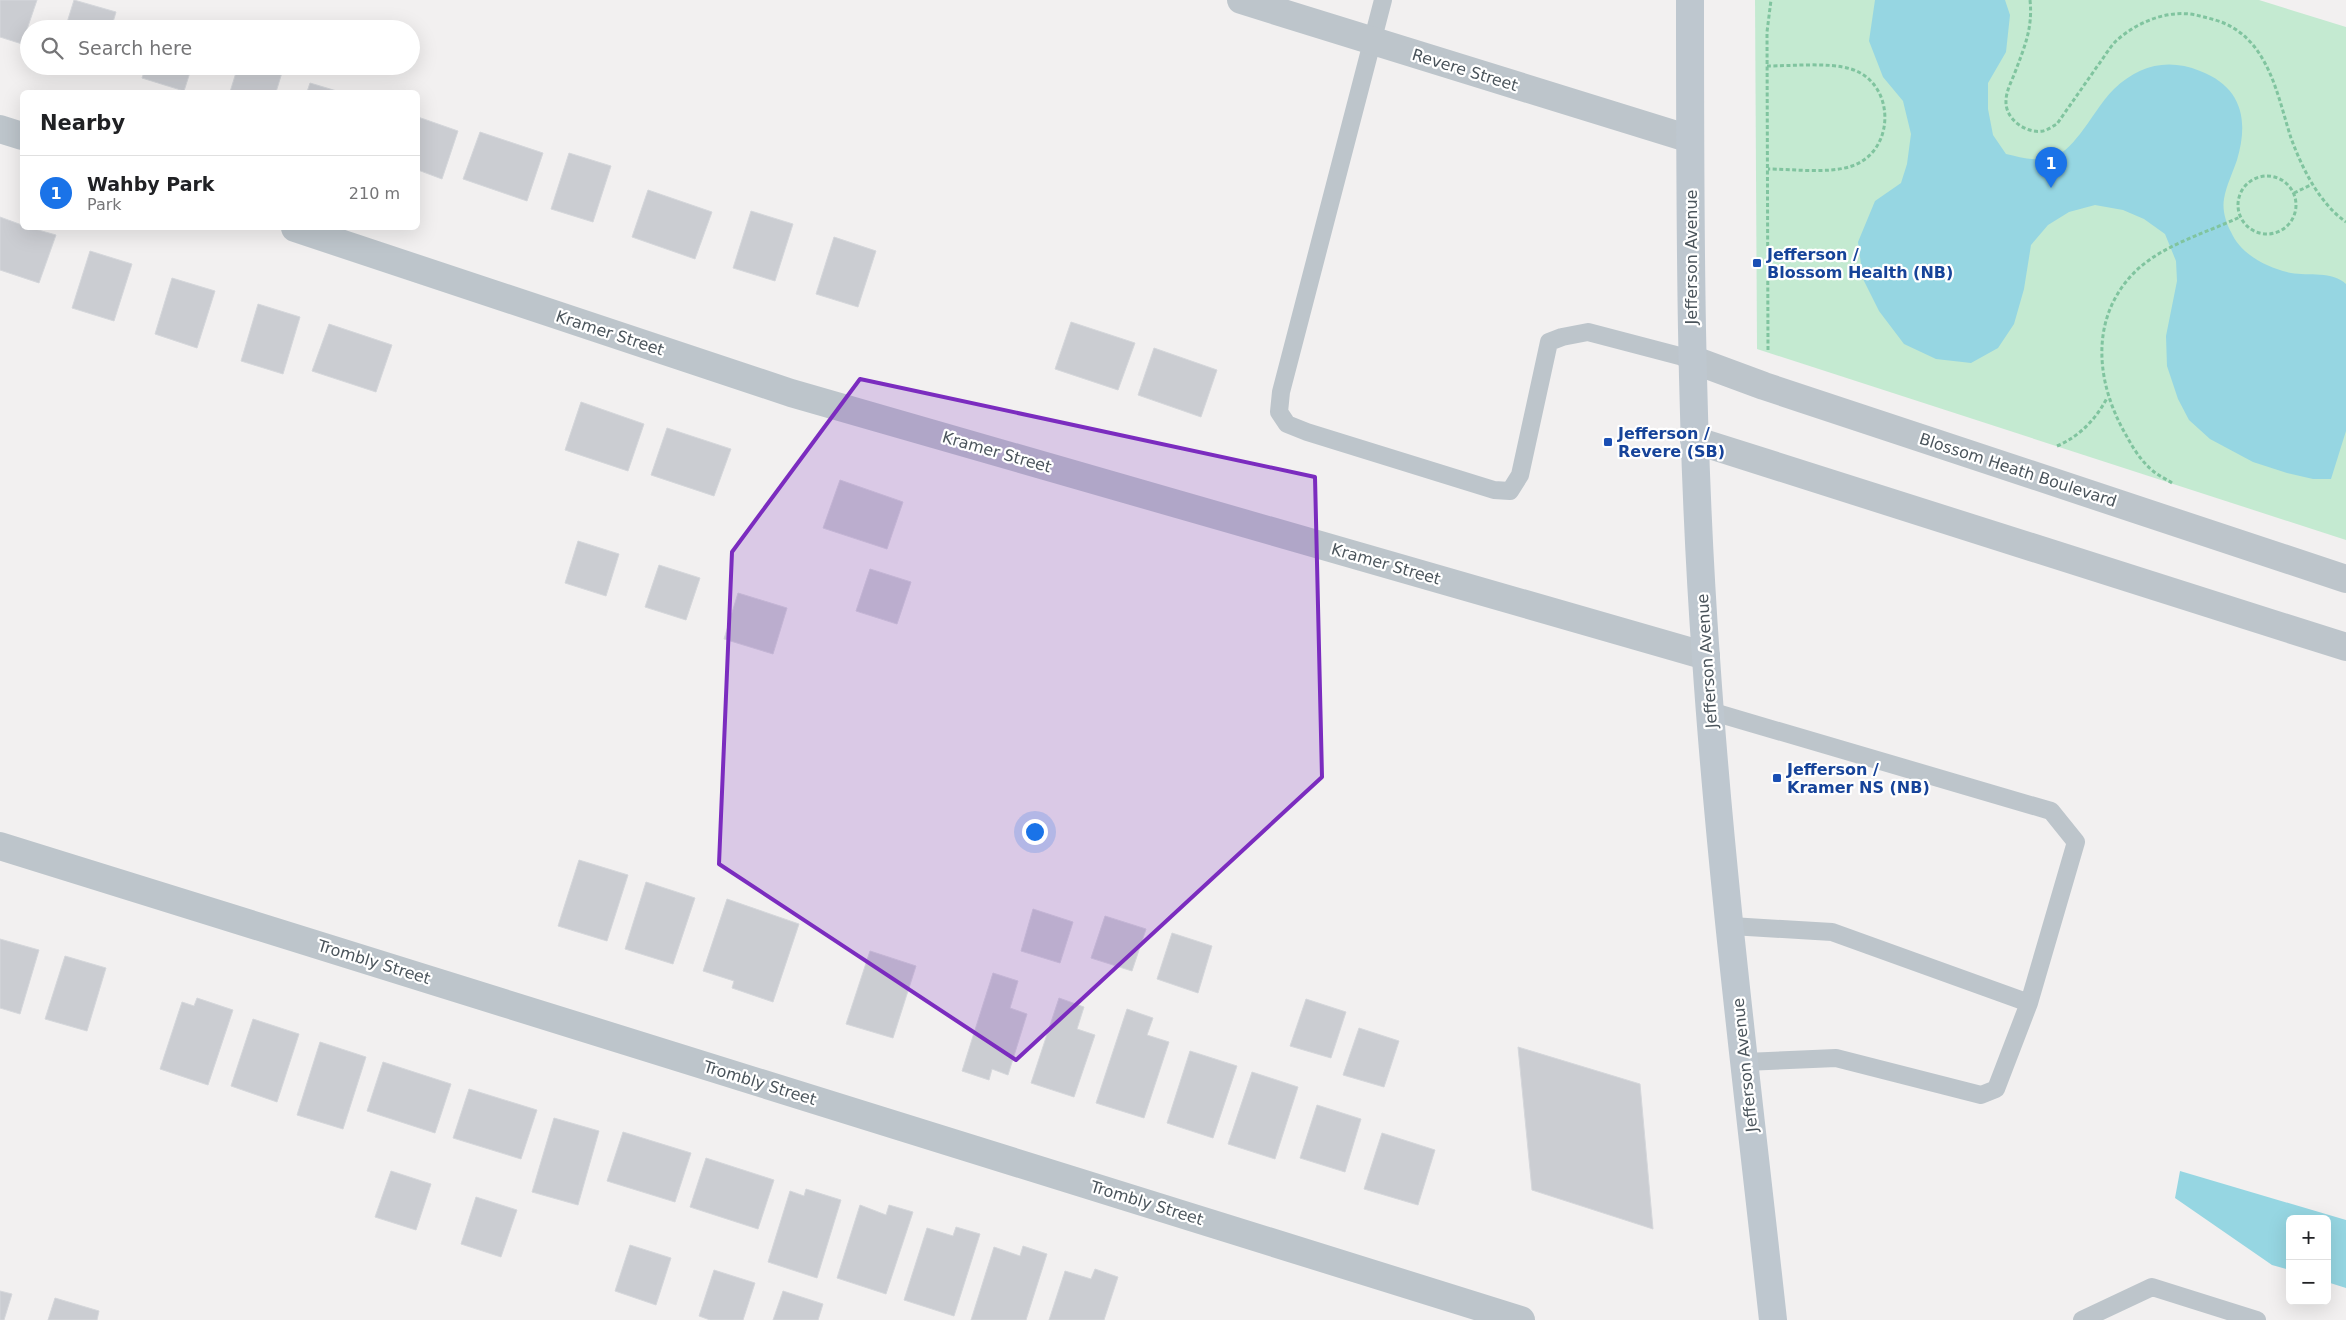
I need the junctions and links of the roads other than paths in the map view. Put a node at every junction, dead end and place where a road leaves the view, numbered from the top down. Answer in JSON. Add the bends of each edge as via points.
{"nodes":[{"id":1,"x":1241,"y":0,"type":"edge"},
{"id":2,"x":1383,"y":0,"type":"edge"},
{"id":3,"x":1690,"y":0,"type":"edge"},
{"id":4,"x":1370,"y":41,"type":"junction"},
{"id":5,"x":0,"y":129,"type":"edge"},
{"id":6,"x":20,"y":135,"type":"edge"},
{"id":7,"x":1690,"y":139,"type":"junction"},
{"id":8,"x":301,"y":230,"type":"edge"},
{"id":9,"x":1691,"y":359,"type":"junction"},
{"id":10,"x":1694,"y":440,"type":"junction"},
{"id":11,"x":2346,"y":579,"type":"edge"},
{"id":12,"x":2346,"y":647,"type":"edge"},
{"id":13,"x":1706,"y":656,"type":"junction"},
{"id":14,"x":1710,"y":711,"type":"junction"},
{"id":15,"x":0,"y":846,"type":"edge"},
{"id":16,"x":1730,"y":926,"type":"junction"},
{"id":17,"x":2029,"y":1003,"type":"junction"},
{"id":18,"x":1745,"y":1062,"type":"junction"},
{"id":19,"x":1521,"y":1320,"type":"edge"},
{"id":20,"x":1773,"y":1320,"type":"edge"},
{"id":21,"x":2082,"y":1320,"type":"edge"},
{"id":22,"x":2257,"y":1320,"type":"edge"}],
"edges":[{"from":1,"to":4,"type":"street","name":"Revere Street"},
{"from":2,"to":4,"type":"lane"},
{"from":3,"to":7,"type":"main road","name":"Jefferson Avenue"},
{"from":4,"to":7,"type":"street","name":"Revere Street"},
{"from":4,"to":9,"type":"lane","via":[[1281,392],[1279,412],[1287,424],[1494,490],[1510,491],[1520,475],[1549,342],[1588,332]]},
{"from":5,"to":6,"type":"street"},
{"from":7,"to":9,"type":"main road","name":"Jefferson Avenue"},
{"from":8,"to":13,"type":"street","name":"Kramer Street","via":[[791,393]]},
{"from":9,"to":10,"type":"main road","name":"Jefferson Avenue"},
{"from":9,"to":11,"type":"street","name":"Blossom Heath Boulevard"},
{"from":10,"to":12,"type":"street"},
{"from":10,"to":13,"type":"main road","name":"Jefferson Avenue"},
{"from":13,"to":14,"type":"main road","name":"Jefferson Avenue"},
{"from":14,"to":16,"type":"main road","name":"Jefferson Avenue"},
{"from":14,"to":17,"type":"lane","via":[[2051,811],[2076,842]]},
{"from":15,"to":19,"type":"street","name":"Trombly Street"},
{"from":16,"to":17,"type":"lane","via":[[1832,932]]},
{"from":16,"to":18,"type":"main road","name":"Jefferson Avenue"},
{"from":17,"to":18,"type":"lane","via":[[1996,1089],[1981,1095],[1836,1058]]},
{"from":18,"to":20,"type":"main road","name":"Jefferson Avenue"},
{"from":21,"to":22,"type":"lane","via":[[2152,1287]]}]}
